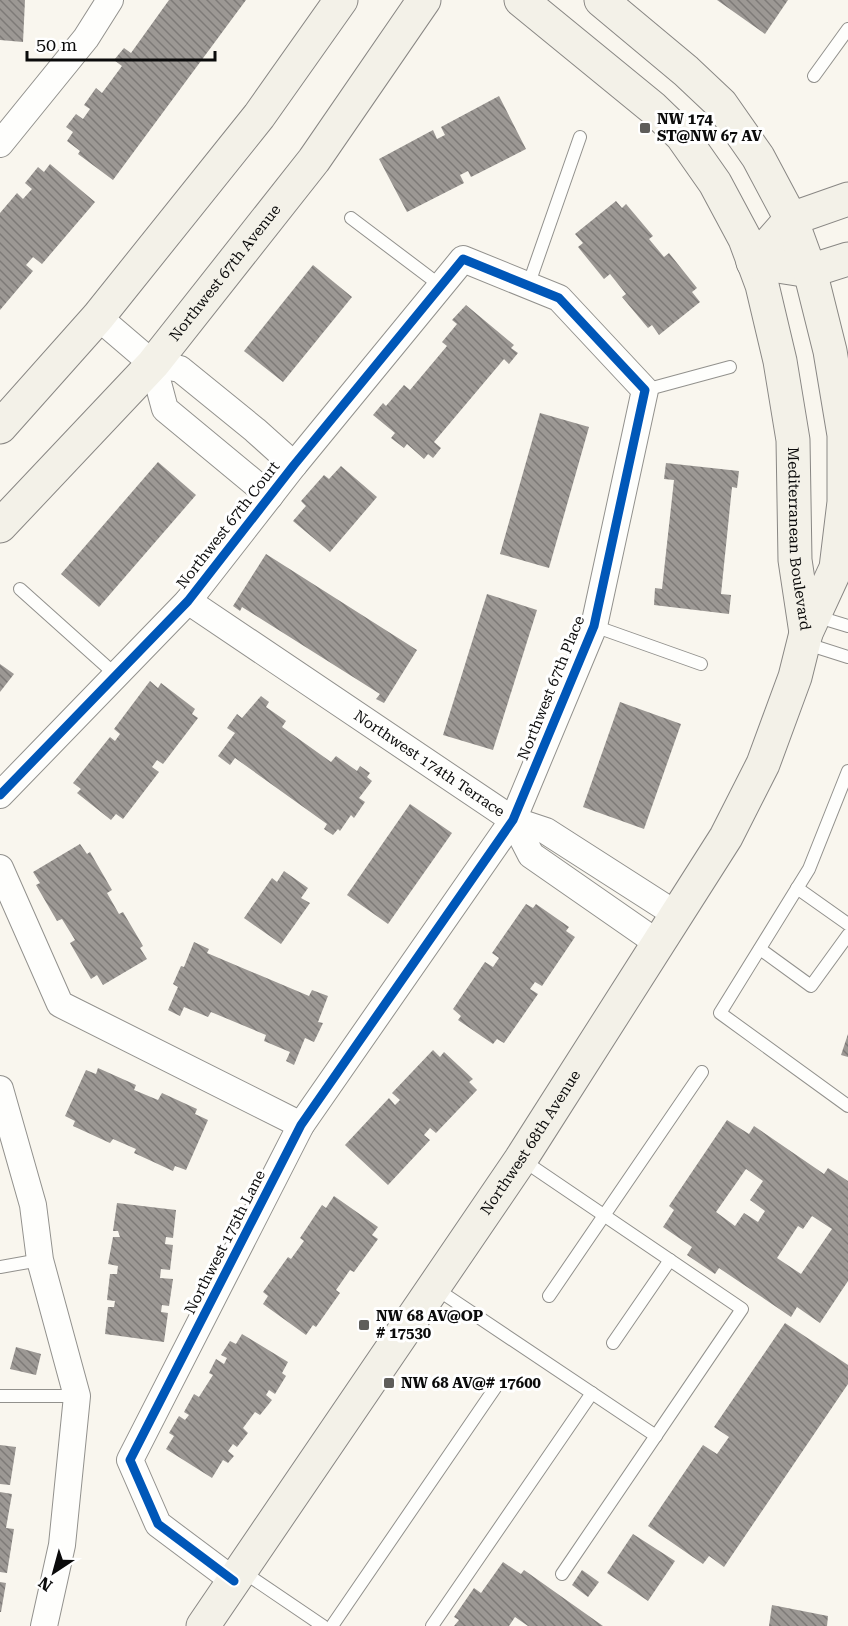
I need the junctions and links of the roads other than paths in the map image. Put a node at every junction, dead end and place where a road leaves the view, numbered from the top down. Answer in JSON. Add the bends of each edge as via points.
{"nodes":[{"id":1,"x":110,"y":0,"type":"edge"},
{"id":2,"x":341,"y":0,"type":"edge"},
{"id":3,"x":424,"y":0,"type":"edge"},
{"id":4,"x":521,"y":0,"type":"edge"},
{"id":5,"x":601,"y":0,"type":"edge"},
{"id":6,"x":848,"y":29,"type":"edge"},
{"id":7,"x":814,"y":76,"type":"dead end"},
{"id":8,"x":580,"y":137,"type":"dead end"},
{"id":9,"x":0,"y":144,"type":"edge"},
{"id":10,"x":848,"y":199,"type":"edge"},
{"id":11,"x":351,"y":218,"type":"dead end"},
{"id":12,"x":791,"y":219,"type":"junction"},
{"id":13,"x":848,"y":258,"type":"edge"},
{"id":14,"x":753,"y":262,"type":"junction"},
{"id":15,"x":810,"y":271,"type":"junction"},
{"id":16,"x":441,"y":286,"type":"junction"},
{"id":17,"x":528,"y":286,"type":"junction"},
{"id":18,"x":98,"y":317,"type":"junction"},
{"id":19,"x":153,"y":364,"type":"junction"},
{"id":20,"x":730,"y":367,"type":"dead end"},
{"id":21,"x":645,"y":390,"type":"junction"},
{"id":22,"x":0,"y":427,"type":"edge"},
{"id":23,"x":294,"y":465,"type":"junction"},
{"id":24,"x":270,"y":496,"type":"junction"},
{"id":25,"x":0,"y":526,"type":"edge"},
{"id":26,"x":20,"y":589,"type":"dead end"},
{"id":27,"x":188,"y":601,"type":"junction"},
{"id":28,"x":594,"y":626,"type":"junction"},
{"id":29,"x":848,"y":626,"type":"edge"},
{"id":30,"x":808,"y":630,"type":"junction"},
{"id":31,"x":848,"y":657,"type":"edge"},
{"id":32,"x":701,"y":664,"type":"dead end"},
{"id":33,"x":116,"y":675,"type":"junction"},
{"id":34,"x":848,"y":771,"type":"edge"},
{"id":35,"x":0,"y":795,"type":"edge"},
{"id":36,"x":513,"y":820,"type":"junction"},
{"id":37,"x":0,"y":868,"type":"edge"},
{"id":38,"x":797,"y":888,"type":"junction"},
{"id":39,"x":452,"y":908,"type":"joint"},
{"id":40,"x":677,"y":915,"type":"junction"},
{"id":41,"x":848,"y":924,"type":"edge"},
{"id":42,"x":848,"y":935,"type":"edge"},
{"id":43,"x":659,"y":944,"type":"junction"},
{"id":44,"x":760,"y":949,"type":"junction"},
{"id":45,"x":702,"y":1072,"type":"dead end"},
{"id":46,"x":0,"y":1089,"type":"edge"},
{"id":47,"x":848,"y":1106,"type":"edge"},
{"id":48,"x":301,"y":1125,"type":"junction"},
{"id":49,"x":521,"y":1159,"type":"junction"},
{"id":50,"x":604,"y":1215,"type":"junction"},
{"id":51,"x":40,"y":1260,"type":"junction"},
{"id":52,"x":670,"y":1260,"type":"junction"},
{"id":53,"x":0,"y":1266,"type":"edge"},
{"id":54,"x":434,"y":1288,"type":"junction"},
{"id":55,"x":549,"y":1296,"type":"dead end"},
{"id":56,"x":613,"y":1344,"type":"dead end"},
{"id":57,"x":495,"y":1388,"type":"dead end"},
{"id":58,"x":592,"y":1393,"type":"junction"},
{"id":59,"x":0,"y":1396,"type":"edge"},
{"id":60,"x":77,"y":1396,"type":"junction"},
{"id":61,"x":656,"y":1436,"type":"junction"},
{"id":62,"x":562,"y":1574,"type":"dead end"},
{"id":63,"x":238,"y":1576,"type":"junction"},
{"id":64,"x":44,"y":1626,"type":"edge"},
{"id":65,"x":203,"y":1626,"type":"edge"},
{"id":66,"x":323,"y":1626,"type":"edge"},
{"id":67,"x":332,"y":1626,"type":"edge"},
{"id":68,"x":432,"y":1626,"type":"edge"}],
"edges":[{"from":1,"to":9,"type":"street","via":[[86,38]]},
{"from":2,"to":18,"type":"street","via":[[260,117]]},
{"from":3,"to":19,"type":"street","name":"Northwest 67th Avenue","via":[[314,160]]},
{"from":4,"to":14,"type":"street","name":"Mediterranean Boulevard","via":[[682,136],[715,183]]},
{"from":5,"to":12,"type":"street","name":"Mediterranean Boulevard","via":[[721,104],[758,157]]},
{"from":6,"to":7,"type":"lane"},
{"from":8,"to":17,"type":"lane"},
{"from":10,"to":12,"type":"street"},
{"from":11,"to":16,"type":"lane"},
{"from":12,"to":14,"type":"street"},
{"from":12,"to":15,"type":"street","name":"Mediterranean Boulevard"},
{"from":13,"to":15,"type":"street"},
{"from":14,"to":15,"type":"street"},
{"from":14,"to":30,"type":"street","name":"Mediterranean Boulevard","via":[[780,361],[793,440],[795,560]]},
{"from":15,"to":30,"type":"street","name":"Mediterranean Boulevard","via":[[830,351],[844,435],[844,502],[836,568]]},
{"from":16,"to":17,"type":"street","name":"Northwest 67th Court","via":[[463,259]]},
{"from":16,"to":23,"type":"street","name":"Northwest 67th Court"},
{"from":17,"to":21,"type":"street","via":[[559,298]]},
{"from":18,"to":19,"type":"street"},
{"from":18,"to":22,"type":"street"},
{"from":19,"to":23,"type":"street","via":[[180,369]]},
{"from":19,"to":24,"type":"street","via":[[165,409]]},
{"from":19,"to":25,"type":"street","name":"Northwest 67th Avenue"},
{"from":20,"to":21,"type":"lane"},
{"from":21,"to":28,"type":"street","name":"Northwest 67th Place"},
{"from":23,"to":24,"type":"street","name":"Northwest 67th Court"},
{"from":24,"to":27,"type":"street","name":"Northwest 67th Court"},
{"from":26,"to":33,"type":"lane"},
{"from":27,"to":33,"type":"street","name":"Northwest 67th Court"},
{"from":27,"to":36,"type":"street","name":"Northwest 174th Terrace"},
{"from":28,"to":32,"type":"lane"},
{"from":28,"to":36,"type":"street","name":"Northwest 67th Place"},
{"from":29,"to":30,"type":"lane"},
{"from":30,"to":31,"type":"lane"},
{"from":30,"to":40,"type":"street","name":"Northwest 68th Avenue","via":[[763,764],[726,837]]},
{"from":33,"to":35,"type":"street","name":"Northwest 67th Court"},
{"from":34,"to":38,"type":"lane","via":[[809,869]]},
{"from":36,"to":39,"type":"street","name":"Northwest 67th Place"},
{"from":36,"to":40,"type":"street","name":"Northwest 174th Terrace","via":[[546,831]]},
{"from":36,"to":43,"type":"street","via":[[531,855]]},
{"from":37,"to":48,"type":"street","via":[[60,1004]]},
{"from":38,"to":41,"type":"lane"},
{"from":38,"to":44,"type":"lane"},
{"from":39,"to":48,"type":"street","name":"Northwest 175th Lane"},
{"from":40,"to":43,"type":"street","name":"Northwest 68th Avenue"},
{"from":42,"to":44,"type":"lane","via":[[812,986]]},
{"from":43,"to":49,"type":"street","name":"Northwest 68th Avenue"},
{"from":44,"to":47,"type":"lane","via":[[720,1013]]},
{"from":45,"to":50,"type":"lane"},
{"from":46,"to":51,"type":"street","via":[[33,1204]]},
{"from":48,"to":63,"type":"street","name":"Northwest 175th Lane","via":[[130,1460],[158,1524]]},
{"from":49,"to":50,"type":"lane"},
{"from":49,"to":54,"type":"street","name":"Northwest 68th Avenue"},
{"from":50,"to":52,"type":"lane"},
{"from":50,"to":55,"type":"lane"},
{"from":51,"to":53,"type":"lane"},
{"from":51,"to":60,"type":"street"},
{"from":52,"to":56,"type":"lane"},
{"from":52,"to":61,"type":"lane","via":[[742,1309]]},
{"from":54,"to":58,"type":"lane"},
{"from":54,"to":63,"type":"street","name":"Northwest 68th Avenue"},
{"from":57,"to":67,"type":"lane"},
{"from":58,"to":61,"type":"lane"},
{"from":58,"to":68,"type":"lane"},
{"from":59,"to":60,"type":"lane"},
{"from":60,"to":64,"type":"street","via":[[62,1545]]},
{"from":61,"to":62,"type":"lane"},
{"from":63,"to":65,"type":"street","name":"Northwest 68th Avenue"},
{"from":63,"to":66,"type":"lane"}]}
